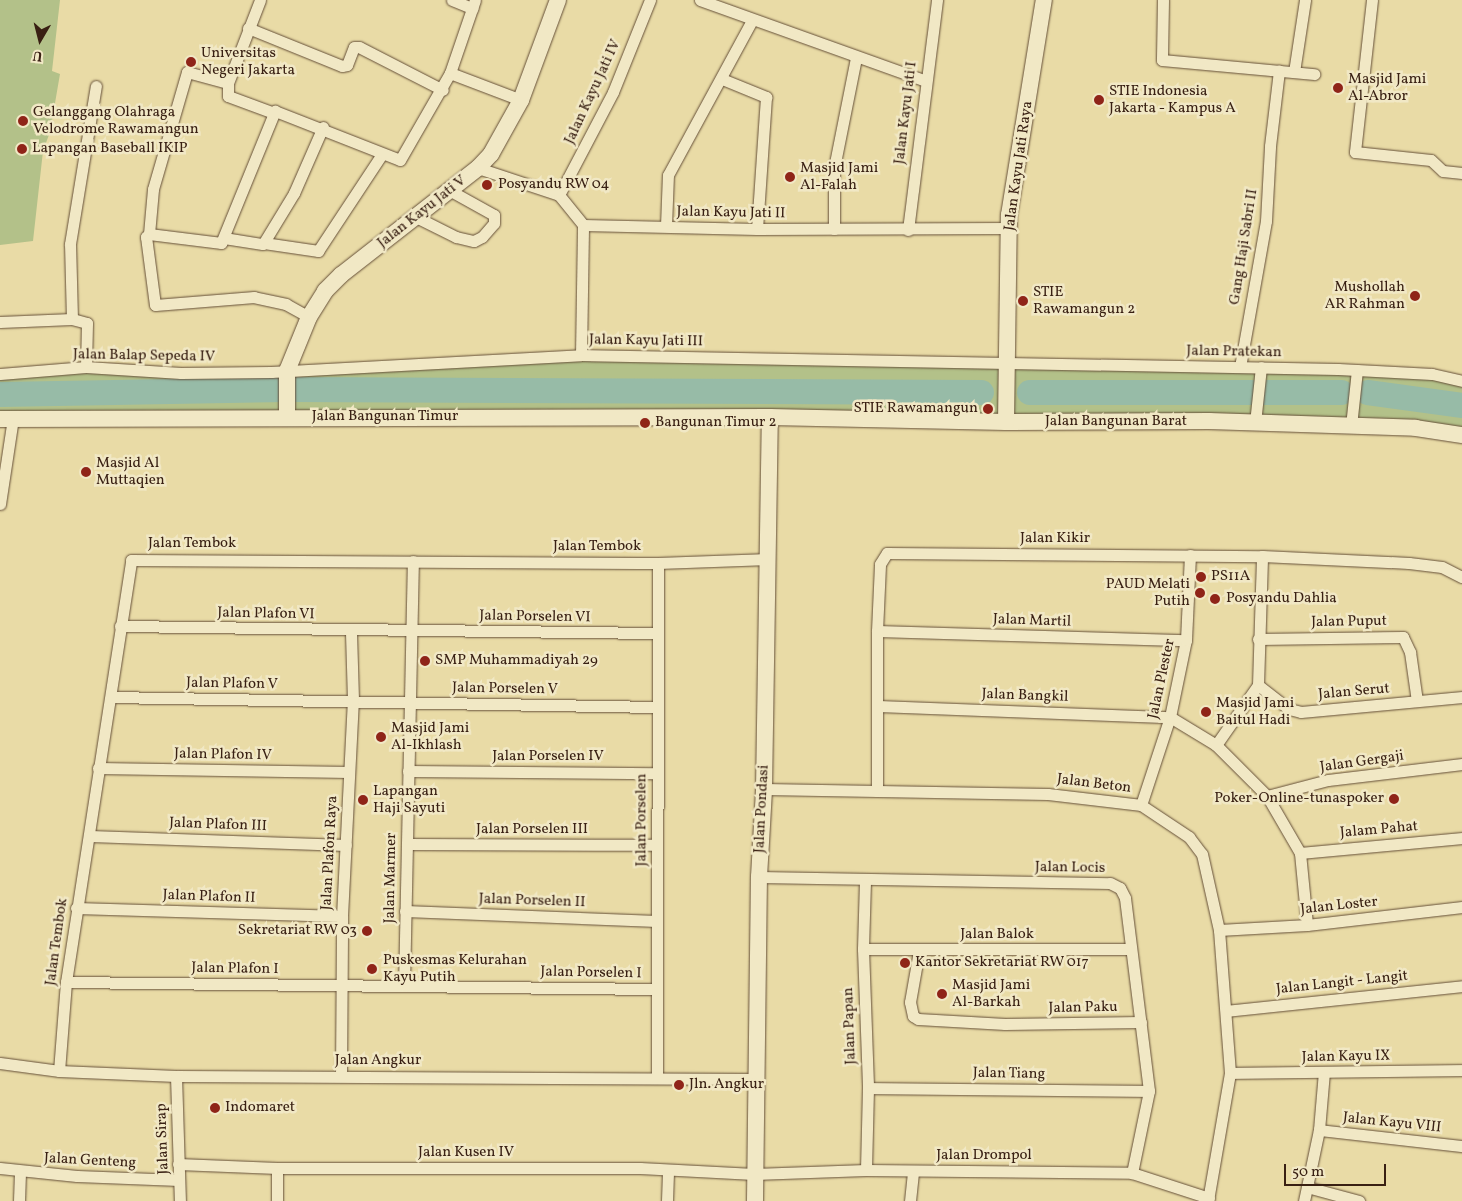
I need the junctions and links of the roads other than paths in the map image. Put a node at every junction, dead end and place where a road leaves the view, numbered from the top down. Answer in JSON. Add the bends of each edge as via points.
{"nodes":[{"id":1,"x":260,"y":0,"type":"edge"},
{"id":2,"x":452,"y":0,"type":"edge"},
{"id":3,"x":558,"y":0,"type":"edge"},
{"id":4,"x":650,"y":0,"type":"edge"},
{"id":5,"x":700,"y":0,"type":"edge"},
{"id":6,"x":1044,"y":0,"type":"edge"},
{"id":7,"x":1163,"y":0,"type":"edge"},
{"id":8,"x":1305,"y":0,"type":"edge"},
{"id":9,"x":1372,"y":0,"type":"edge"},
{"id":10,"x":933,"y":1,"type":"edge"},
{"id":11,"x":474,"y":4,"type":"edge"},
{"id":12,"x":752,"y":20,"type":"junction"},
{"id":13,"x":248,"y":28,"type":"junction"},
{"id":14,"x":856,"y":58,"type":"junction"},
{"id":15,"x":1279,"y":71,"type":"junction"},
{"id":16,"x":1294,"y":72,"type":"junction"},
{"id":17,"x":450,"y":73,"type":"junction"},
{"id":18,"x":1314,"y":74,"type":"dead end"},
{"id":19,"x":722,"y":79,"type":"junction"},
{"id":20,"x":924,"y":80,"type":"junction"},
{"id":21,"x":228,"y":83,"type":"junction"},
{"id":22,"x":96,"y":86,"type":"dead end"},
{"id":23,"x":443,"y":90,"type":"junction"},
{"id":24,"x":521,"y":100,"type":"junction"},
{"id":25,"x":274,"y":113,"type":"junction"},
{"id":26,"x":323,"y":127,"type":"junction"},
{"id":27,"x":382,"y":154,"type":"junction"},
{"id":28,"x":478,"y":168,"type":"junction"},
{"id":29,"x":1462,"y":173,"type":"edge"},
{"id":30,"x":449,"y":190,"type":"junction"},
{"id":31,"x":560,"y":195,"type":"junction"},
{"id":32,"x":416,"y":217,"type":"junction"},
{"id":33,"x":583,"y":224,"type":"junction"},
{"id":34,"x":666,"y":226,"type":"junction"},
{"id":35,"x":1009,"y":228,"type":"junction"},
{"id":36,"x":757,"y":229,"type":"junction"},
{"id":37,"x":834,"y":229,"type":"junction"},
{"id":38,"x":908,"y":230,"type":"junction"},
{"id":39,"x":149,"y":234,"type":"junction"},
{"id":40,"x":224,"y":238,"type":"junction"},
{"id":41,"x":264,"y":243,"type":"junction"},
{"id":42,"x":309,"y":317,"type":"junction"},
{"id":43,"x":72,"y":319,"type":"junction"},
{"id":44,"x":0,"y":322,"type":"edge"},
{"id":45,"x":581,"y":355,"type":"junction"},
{"id":46,"x":1005,"y":366,"type":"junction"},
{"id":47,"x":1240,"y":366,"type":"junction"},
{"id":48,"x":1261,"y":367,"type":"junction"},
{"id":49,"x":86,"y":368,"type":"junction"},
{"id":50,"x":1357,"y":370,"type":"junction"},
{"id":51,"x":286,"y":373,"type":"junction"},
{"id":52,"x":0,"y":374,"type":"edge"},
{"id":53,"x":1462,"y":381,"type":"edge"},
{"id":54,"x":287,"y":412,"type":"junction"},
{"id":55,"x":770,"y":417,"type":"junction"},
{"id":56,"x":7,"y":418,"type":"edge"},
{"id":57,"x":1006,"y":420,"type":"junction"},
{"id":58,"x":1255,"y":423,"type":"junction"},
{"id":59,"x":1350,"y":426,"type":"junction"},
{"id":60,"x":1462,"y":435,"type":"edge"},
{"id":61,"x":0,"y":504,"type":"edge"},
{"id":62,"x":1190,"y":555,"type":"junction"},
{"id":63,"x":1262,"y":556,"type":"junction"},
{"id":64,"x":770,"y":559,"type":"junction"},
{"id":65,"x":413,"y":561,"type":"junction"},
{"id":66,"x":658,"y":563,"type":"junction"},
{"id":67,"x":1462,"y":577,"type":"edge"},
{"id":68,"x":120,"y":626,"type":"junction"},
{"id":69,"x":351,"y":631,"type":"junction"},
{"id":70,"x":411,"y":631,"type":"junction"},
{"id":71,"x":877,"y":631,"type":"junction"},
{"id":72,"x":658,"y":633,"type":"junction"},
{"id":73,"x":1258,"y":638,"type":"junction"},
{"id":74,"x":1186,"y":640,"type":"junction"},
{"id":75,"x":1258,"y":684,"type":"junction"},
{"id":76,"x":111,"y":697,"type":"junction"},
{"id":77,"x":1462,"y":697,"type":"edge"},
{"id":78,"x":353,"y":700,"type":"junction"},
{"id":79,"x":1416,"y":701,"type":"junction"},
{"id":80,"x":410,"y":702,"type":"junction"},
{"id":81,"x":878,"y":706,"type":"junction"},
{"id":82,"x":658,"y":707,"type":"junction"},
{"id":83,"x":1170,"y":717,"type":"junction"},
{"id":84,"x":1216,"y":745,"type":"junction"},
{"id":85,"x":1462,"y":764,"type":"edge"},
{"id":86,"x":98,"y":768,"type":"junction"},
{"id":87,"x":408,"y":770,"type":"junction"},
{"id":88,"x":349,"y":772,"type":"junction"},
{"id":89,"x":657,"y":773,"type":"junction"},
{"id":90,"x":764,"y":789,"type":"junction"},
{"id":91,"x":877,"y":791,"type":"junction"},
{"id":92,"x":1267,"y":796,"type":"junction"},
{"id":93,"x":1141,"y":805,"type":"junction"},
{"id":94,"x":90,"y":836,"type":"junction"},
{"id":95,"x":1462,"y":838,"type":"edge"},
{"id":96,"x":407,"y":844,"type":"junction"},
{"id":97,"x":346,"y":845,"type":"junction"},
{"id":98,"x":657,"y":845,"type":"junction"},
{"id":99,"x":1300,"y":853,"type":"junction"},
{"id":100,"x":758,"y":877,"type":"junction"},
{"id":101,"x":865,"y":881,"type":"junction"},
{"id":102,"x":1462,"y":906,"type":"edge"},
{"id":103,"x":76,"y":908,"type":"junction"},
{"id":104,"x":405,"y":912,"type":"junction"},
{"id":105,"x":342,"y":916,"type":"junction"},
{"id":106,"x":657,"y":922,"type":"junction"},
{"id":107,"x":1307,"y":925,"type":"junction"},
{"id":108,"x":1219,"y":930,"type":"junction"},
{"id":109,"x":863,"y":949,"type":"junction"},
{"id":110,"x":1131,"y":950,"type":"junction"},
{"id":111,"x":919,"y":951,"type":"junction"},
{"id":112,"x":66,"y":982,"type":"junction"},
{"id":113,"x":341,"y":985,"type":"junction"},
{"id":114,"x":404,"y":986,"type":"junction"},
{"id":115,"x":1462,"y":986,"type":"edge"},
{"id":116,"x":657,"y":989,"type":"junction"},
{"id":117,"x":1226,"y":1011,"type":"junction"},
{"id":118,"x":1141,"y":1022,"type":"junction"},
{"id":119,"x":0,"y":1063,"type":"edge"},
{"id":120,"x":1462,"y":1070,"type":"edge"},
{"id":121,"x":58,"y":1071,"type":"junction"},
{"id":122,"x":1324,"y":1072,"type":"junction"},
{"id":123,"x":1230,"y":1073,"type":"junction"},
{"id":124,"x":176,"y":1076,"type":"junction"},
{"id":125,"x":341,"y":1076,"type":"junction"},
{"id":126,"x":656,"y":1078,"type":"junction"},
{"id":127,"x":757,"y":1079,"type":"junction"},
{"id":128,"x":868,"y":1088,"type":"junction"},
{"id":129,"x":1150,"y":1091,"type":"junction"},
{"id":130,"x":1319,"y":1130,"type":"junction"},
{"id":131,"x":1462,"y":1146,"type":"edge"},
{"id":132,"x":178,"y":1164,"type":"junction"},
{"id":133,"x":0,"y":1168,"type":"edge"},
{"id":134,"x":277,"y":1168,"type":"junction"},
{"id":135,"x":668,"y":1170,"type":"junction"},
{"id":136,"x":866,"y":1170,"type":"junction"},
{"id":137,"x":913,"y":1171,"type":"junction"},
{"id":138,"x":20,"y":1172,"type":"junction"},
{"id":139,"x":1132,"y":1173,"type":"junction"},
{"id":140,"x":754,"y":1174,"type":"junction"},
{"id":141,"x":179,"y":1180,"type":"junction"},
{"id":142,"x":1307,"y":1187,"type":"junction"},
{"id":143,"x":1209,"y":1200,"type":"edge"},
{"id":144,"x":19,"y":1201,"type":"edge"},
{"id":145,"x":180,"y":1201,"type":"edge"},
{"id":146,"x":277,"y":1201,"type":"edge"},
{"id":147,"x":667,"y":1201,"type":"edge"},
{"id":148,"x":755,"y":1201,"type":"edge"},
{"id":149,"x":910,"y":1201,"type":"edge"},
{"id":150,"x":1304,"y":1201,"type":"edge"},
{"id":151,"x":1359,"y":1201,"type":"edge"}],
"edges":[{"from":1,"to":13,"type":"street"},
{"from":2,"to":11,"type":"street"},
{"from":3,"to":24,"type":"main road","name":"Jalan Kayu Jati V"},
{"from":4,"to":31,"type":"street","name":"Jalan Kayu Jati IV","via":[[609,100]]},
{"from":5,"to":12,"type":"street"},
{"from":6,"to":35,"type":"main road","name":"Jalan Kayu Jati Raya"},
{"from":7,"to":15,"type":"street","via":[[1162,60]]},
{"from":8,"to":16,"type":"street"},
{"from":9,"to":29,"type":"street","via":[[1355,152],[1431,160],[1443,171]]},
{"from":10,"to":20,"type":"street","name":"Jalan Kayu Jati I"},
{"from":11,"to":17,"type":"street"},
{"from":12,"to":14,"type":"street"},
{"from":12,"to":19,"type":"street"},
{"from":13,"to":21,"type":"street"},
{"from":13,"to":23,"type":"street","via":[[342,66],[347,65],[354,47],[359,47]]},
{"from":14,"to":20,"type":"street"},
{"from":14,"to":37,"type":"street","via":[[834,168]]},
{"from":15,"to":16,"type":"street"},
{"from":15,"to":47,"type":"street","name":"Gang Haji Sabri II","via":[[1266,221]]},
{"from":16,"to":18,"type":"street"},
{"from":17,"to":23,"type":"street"},
{"from":17,"to":24,"type":"street"},
{"from":19,"to":34,"type":"street","via":[[666,180]]},
{"from":19,"to":36,"type":"street","via":[[766,97]]},
{"from":20,"to":38,"type":"street","name":"Jalan Kayu Jati I"},
{"from":21,"to":25,"type":"street","via":[[228,96]]},
{"from":21,"to":39,"type":"street","via":[[187,72],[153,189]]},
{"from":22,"to":43,"type":"street","via":[[70,244]]},
{"from":23,"to":27,"type":"street","via":[[404,158],[395,160]]},
{"from":24,"to":28,"type":"main road","name":"Jalan Kayu Jati V","via":[[502,138]]},
{"from":25,"to":26,"type":"street","via":[[283,112]]},
{"from":25,"to":40,"type":"street"},
{"from":26,"to":27,"type":"street"},
{"from":26,"to":41,"type":"street","via":[[294,193]]},
{"from":27,"to":41,"type":"street","via":[[318,251]]},
{"from":28,"to":30,"type":"main road","name":"Jalan Kayu Jati V"},
{"from":28,"to":31,"type":"street"},
{"from":30,"to":32,"type":"main road","name":"Jalan Kayu Jati V"},
{"from":30,"to":32,"type":"street","via":[[494,215],[494,223],[482,237],[474,241],[456,237]]},
{"from":31,"to":33,"type":"street"},
{"from":32,"to":42,"type":"main road","name":"Jalan Kayu Jati V","via":[[341,274],[325,291]]},
{"from":33,"to":34,"type":"street","name":"Jalan Kayu Jati II"},
{"from":33,"to":45,"type":"street"},
{"from":34,"to":36,"type":"street","name":"Jalan Kayu Jati II"},
{"from":35,"to":38,"type":"street","name":"Jalan Kayu Jati II"},
{"from":35,"to":46,"type":"main road","name":"Jalan Kayu Jati Raya"},
{"from":36,"to":37,"type":"street","name":"Jalan Kayu Jati II"},
{"from":37,"to":38,"type":"street","name":"Jalan Kayu Jati II"},
{"from":39,"to":40,"type":"street","via":[[218,245]]},
{"from":39,"to":42,"type":"street","via":[[145,240],[155,306],[254,297],[286,304]]},
{"from":40,"to":41,"type":"street","via":[[258,246]]},
{"from":42,"to":51,"type":"main road","name":"Jalan Kayu Jati V"},
{"from":43,"to":44,"type":"street"},
{"from":43,"to":49,"type":"street","via":[[87,323]]},
{"from":45,"to":46,"type":"street","name":"Jalan Kayu Jati III"},
{"from":45,"to":51,"type":"street","name":"Jalan Kayu Jati III"},
{"from":46,"to":47,"type":"street","name":"Jalan Pratekan"},
{"from":46,"to":57,"type":"main road","name":"Jalan Kayu Jati Raya"},
{"from":47,"to":48,"type":"street","name":"Jalan Pratekan"},
{"from":48,"to":50,"type":"street","name":"Jalan Pratekan"},
{"from":48,"to":58,"type":"street"},
{"from":49,"to":51,"type":"street","name":"Jalan Balap Sepeda IV","via":[[181,373]]},
{"from":49,"to":52,"type":"street","name":"Jalan Balap Sepeda IV"},
{"from":50,"to":53,"type":"street","name":"Jalan Pratekan","via":[[1432,374]]},
{"from":50,"to":59,"type":"street"},
{"from":51,"to":54,"type":"main road","name":"Jalan Kayu Jati V"},
{"from":54,"to":55,"type":"main road","name":"Jalan Bangunan Timur"},
{"from":54,"to":56,"type":"main road","name":"Jalan Bangunan Timur"},
{"from":55,"to":57,"type":"main road","name":"Jalan Bangunan Barat"},
{"from":55,"to":64,"type":"main road","name":"Jalan Pondasi"},
{"from":56,"to":61,"type":"street"},
{"from":57,"to":58,"type":"main road","name":"Jalan Bangunan Barat"},
{"from":58,"to":59,"type":"main road","name":"Jalan Bangunan Barat"},
{"from":59,"to":60,"type":"main road","name":"Jalan Bangunan Barat","via":[[1416,428]]},
{"from":62,"to":63,"type":"street","name":"Jalan Kikir"},
{"from":62,"to":71,"type":"street","name":"Jalan Kikir","via":[[887,554],[880,564]]},
{"from":62,"to":74,"type":"street","name":"Jalan Plester"},
{"from":63,"to":67,"type":"street","name":"Jalan Kikir","via":[[1409,563],[1442,567]]},
{"from":63,"to":73,"type":"street"},
{"from":64,"to":66,"type":"street","name":"Jalan Tembok"},
{"from":64,"to":90,"type":"main road","name":"Jalan Pondasi"},
{"from":65,"to":66,"type":"street","name":"Jalan Tembok"},
{"from":65,"to":68,"type":"street","name":"Jalan Tembok","via":[[132,559]]},
{"from":65,"to":70,"type":"street","name":"Jalan Marmer"},
{"from":66,"to":72,"type":"street","name":"Jalan Porselen"},
{"from":68,"to":69,"type":"street","name":"Jalan Plafon VI"},
{"from":68,"to":76,"type":"street","name":"Jalan Tembok"},
{"from":69,"to":70,"type":"street","name":"Jalan Plafon VI"},
{"from":69,"to":78,"type":"street","name":"Jalan Plafon Raya"},
{"from":70,"to":72,"type":"street","name":"Jalan Porselen VI"},
{"from":70,"to":80,"type":"street","name":"Jalan Marmer"},
{"from":71,"to":74,"type":"street","name":"Jalan Martil"},
{"from":71,"to":81,"type":"street","name":"Jalan Kikir"},
{"from":72,"to":82,"type":"street","name":"Jalan Porselen"},
{"from":73,"to":75,"type":"street"},
{"from":73,"to":79,"type":"street","name":"Jalan Puput","via":[[1403,637],[1410,652]]},
{"from":74,"to":83,"type":"street","name":"Jalan Plester"},
{"from":75,"to":79,"type":"street","name":"Jalan Serut","via":[[1289,709],[1301,712]]},
{"from":75,"to":84,"type":"street"},
{"from":76,"to":78,"type":"street","name":"Jalan Plafon V"},
{"from":76,"to":86,"type":"street","name":"Jalan Tembok"},
{"from":77,"to":79,"type":"street","name":"Jalan Serut"},
{"from":78,"to":80,"type":"street","name":"Jalan Porselen V"},
{"from":78,"to":88,"type":"street","name":"Jalan Plafon Raya"},
{"from":80,"to":82,"type":"street","name":"Jalan Porselen V"},
{"from":80,"to":87,"type":"street","name":"Jalan Marmer"},
{"from":81,"to":83,"type":"street","name":"Jalan Bangkil"},
{"from":81,"to":91,"type":"street","name":"Jalan Kikir"},
{"from":82,"to":89,"type":"street","name":"Jalan Porselen"},
{"from":83,"to":84,"type":"street"},
{"from":83,"to":93,"type":"street","name":"Jalan Plester"},
{"from":84,"to":92,"type":"street"},
{"from":85,"to":92,"type":"street","name":"Jalan Gergaji","via":[[1328,780]]},
{"from":86,"to":88,"type":"street","name":"Jalan Plafon IV"},
{"from":86,"to":94,"type":"street","name":"Jalan Tembok"},
{"from":87,"to":89,"type":"street","name":"Jalan Porselen IV"},
{"from":87,"to":96,"type":"street","name":"Jalan Marmer"},
{"from":88,"to":97,"type":"street","name":"Jalan Plafon Raya"},
{"from":89,"to":98,"type":"street","name":"Jalan Porselen"},
{"from":90,"to":91,"type":"street","name":"Jalan Beton"},
{"from":90,"to":100,"type":"main road","name":"Jalan Pondasi"},
{"from":91,"to":93,"type":"street","name":"Jalan Beton","via":[[1048,794]]},
{"from":92,"to":99,"type":"street"},
{"from":93,"to":108,"type":"street","name":"Jalan Beton","via":[[1197,845],[1202,854]]},
{"from":94,"to":97,"type":"street","name":"Jalan Plafon III"},
{"from":94,"to":103,"type":"street","name":"Jalan Tembok"},
{"from":95,"to":99,"type":"street","name":"Jalam Pahat"},
{"from":96,"to":98,"type":"street","name":"Jalan Porselen III"},
{"from":96,"to":104,"type":"street","name":"Jalan Marmer"},
{"from":97,"to":105,"type":"street","name":"Jalan Plafon Raya"},
{"from":98,"to":106,"type":"street","name":"Jalan Porselen"},
{"from":99,"to":107,"type":"street"},
{"from":100,"to":101,"type":"street","name":"Jalan Locis"},
{"from":100,"to":127,"type":"main road","name":"Jalan Pondasi"},
{"from":101,"to":109,"type":"street","name":"Jalan Papan"},
{"from":101,"to":110,"type":"street","name":"Jalan Locis","via":[[1110,883],[1120,888],[1125,898]]},
{"from":102,"to":107,"type":"street","name":"Jalan Loster"},
{"from":103,"to":105,"type":"street","name":"Jalan Plafon II"},
{"from":103,"to":112,"type":"street","name":"Jalan Tembok"},
{"from":104,"to":106,"type":"street","name":"Jalan Porselen II"},
{"from":104,"to":114,"type":"street","name":"Jalan Marmer"},
{"from":105,"to":113,"type":"street","name":"Jalan Plafon Raya"},
{"from":106,"to":116,"type":"street","name":"Jalan Porselen"},
{"from":107,"to":108,"type":"street","name":"Jalan Loster"},
{"from":108,"to":117,"type":"street","name":"Jalan Beton"},
{"from":109,"to":111,"type":"street","name":"Jalan Balok"},
{"from":109,"to":128,"type":"street","name":"Jalan Papan"},
{"from":110,"to":111,"type":"street","name":"Jalan Balok"},
{"from":110,"to":118,"type":"street","name":"Jalan Locis"},
{"from":111,"to":118,"type":"street","name":"Jalan Paku","via":[[910,1002],[913,1016],[918,1019],[1005,1024]]},
{"from":112,"to":113,"type":"street","name":"Jalan Plafon I"},
{"from":112,"to":121,"type":"street","name":"Jalan Tembok"},
{"from":113,"to":114,"type":"street","name":"Jalan Plafon I"},
{"from":113,"to":125,"type":"street","name":"Jalan Plafon Raya"},
{"from":114,"to":116,"type":"street","name":"Jalan Porselen I"},
{"from":115,"to":117,"type":"street","name":"Jalan Langit - Langit"},
{"from":116,"to":126,"type":"street","name":"Jalan Porselen"},
{"from":117,"to":123,"type":"street","name":"Jalan Beton"},
{"from":118,"to":129,"type":"street","name":"Jalan Locis"},
{"from":119,"to":121,"type":"street","name":"Jalan Angkur"},
{"from":120,"to":122,"type":"street","name":"Jalan Kayu IX"},
{"from":121,"to":124,"type":"street","name":"Jalan Angkur"},
{"from":122,"to":123,"type":"street","name":"Jalan Kayu IX"},
{"from":122,"to":130,"type":"street"},
{"from":123,"to":143,"type":"street","name":"Jalan Beton"},
{"from":124,"to":125,"type":"street","name":"Jalan Angkur"},
{"from":124,"to":132,"type":"street","name":"Jalan Sirap"},
{"from":125,"to":126,"type":"street","name":"Jalan Angkur"},
{"from":126,"to":127,"type":"street","name":"Jalan Angkur"},
{"from":127,"to":140,"type":"main road","name":"Jalan Pondasi"},
{"from":128,"to":129,"type":"street","name":"Jalan Tiang"},
{"from":128,"to":136,"type":"street","name":"Jalan Papan"},
{"from":129,"to":139,"type":"street","name":"Jalan Locis"},
{"from":130,"to":131,"type":"street","name":"Jalan Kayu VIII"},
{"from":130,"to":142,"type":"street"},
{"from":132,"to":134,"type":"street","name":"Jalan Kusen IV"},
{"from":132,"to":141,"type":"street","name":"Jalan Sirap"},
{"from":133,"to":138,"type":"street","name":"Jalan Genteng"},
{"from":134,"to":135,"type":"street","name":"Jalan Kusen IV"},
{"from":134,"to":146,"type":"street"},
{"from":135,"to":140,"type":"street","name":"Jalan Kusen IV"},
{"from":135,"to":147,"type":"street"},
{"from":136,"to":137,"type":"street","name":"Jalan Drompol"},
{"from":136,"to":140,"type":"street","name":"Jalan Drompol"},
{"from":137,"to":139,"type":"street","name":"Jalan Drompol"},
{"from":137,"to":149,"type":"street"},
{"from":138,"to":141,"type":"street","name":"Jalan Genteng"},
{"from":138,"to":144,"type":"street"},
{"from":139,"to":143,"type":"street","name":"Jalan Drompol"},
{"from":140,"to":148,"type":"main road","name":"Jalan Pondasi"},
{"from":141,"to":145,"type":"street","name":"Jalan Sirap"},
{"from":142,"to":150,"type":"street"},
{"from":142,"to":151,"type":"street"}]}
